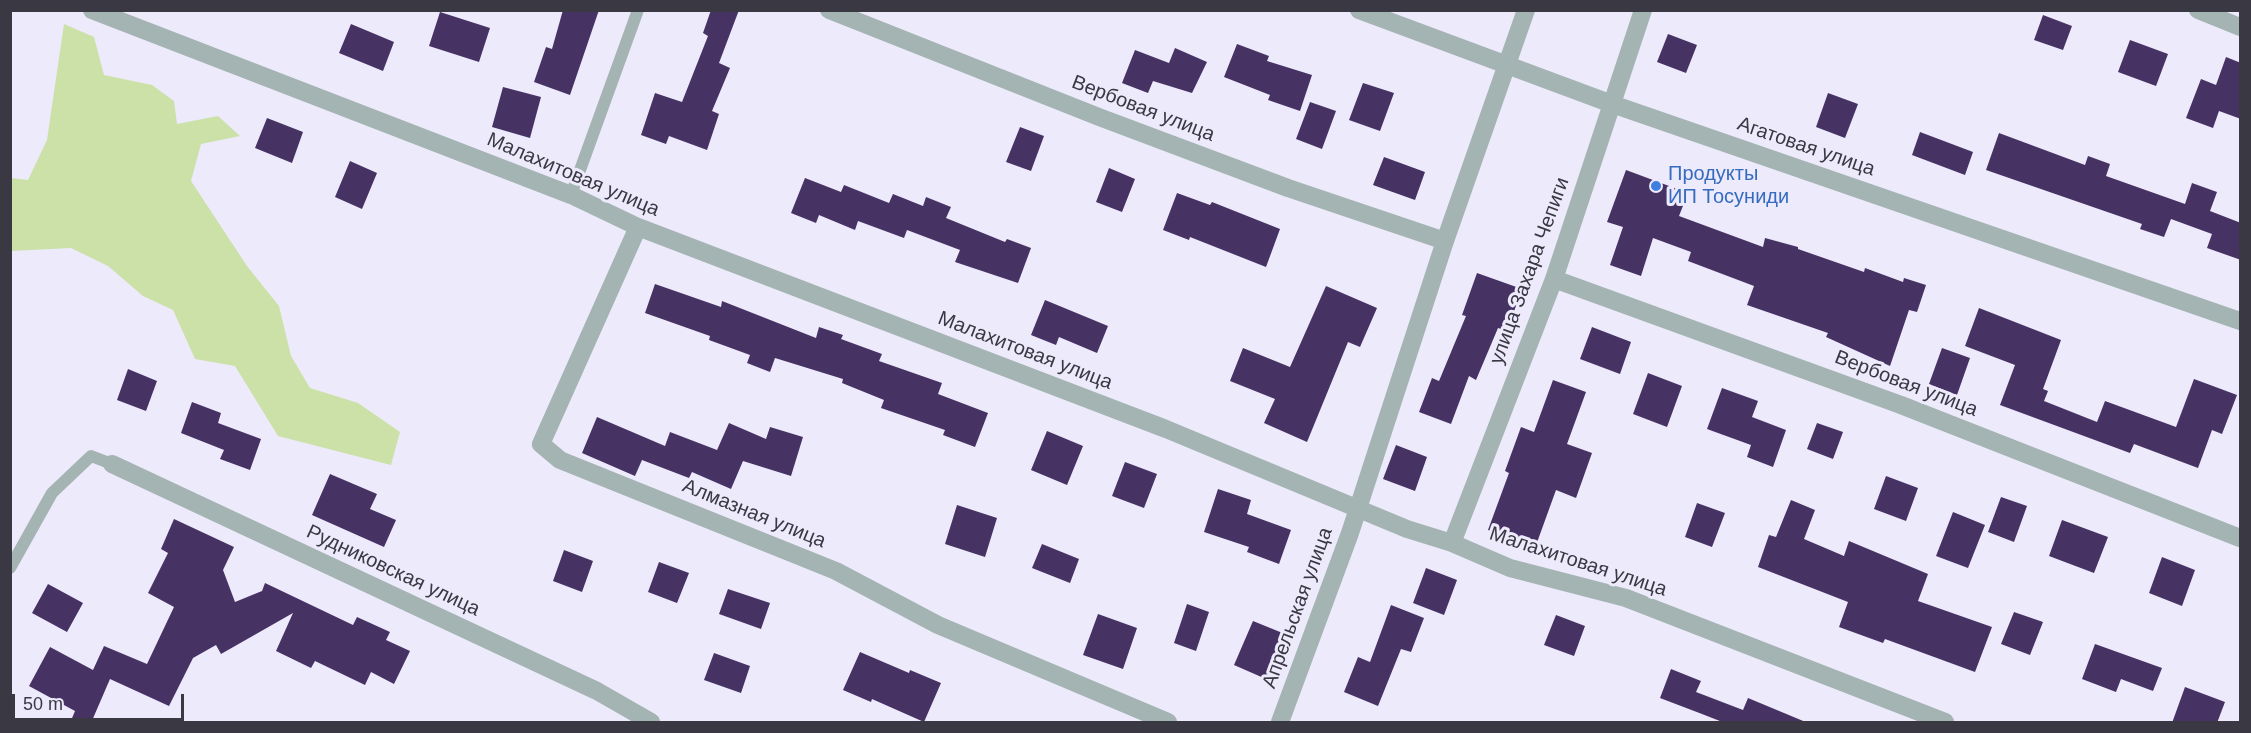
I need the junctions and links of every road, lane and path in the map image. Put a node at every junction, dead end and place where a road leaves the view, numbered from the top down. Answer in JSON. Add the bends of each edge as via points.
{"nodes":[{"id":1,"x":92,"y":10,"type":"edge"},
{"id":2,"x":638,"y":10,"type":"edge"},
{"id":3,"x":830,"y":10,"type":"edge"},
{"id":4,"x":1359,"y":10,"type":"edge"},
{"id":5,"x":1526,"y":10,"type":"edge"},
{"id":6,"x":1643,"y":10,"type":"edge"},
{"id":7,"x":2198,"y":10,"type":"edge"},
{"id":8,"x":2241,"y":27,"type":"edge"},
{"id":9,"x":1507,"y":66,"type":"junction"},
{"id":10,"x":1612,"y":104,"type":"junction"},
{"id":11,"x":571,"y":195,"type":"junction"},
{"id":12,"x":638,"y":227,"type":"junction"},
{"id":13,"x":1445,"y":241,"type":"junction"},
{"id":14,"x":1554,"y":279,"type":"junction"},
{"id":15,"x":2241,"y":321,"type":"edge"},
{"id":16,"x":112,"y":464,"type":"joint"},
{"id":17,"x":1358,"y":508,"type":"junction"},
{"id":18,"x":2241,"y":538,"type":"edge"},
{"id":19,"x":1452,"y":543,"type":"junction"},
{"id":20,"x":10,"y":568,"type":"edge"},
{"id":21,"x":651,"y":723,"type":"edge"},
{"id":22,"x":1168,"y":723,"type":"edge"},
{"id":23,"x":1280,"y":723,"type":"edge"},
{"id":24,"x":1946,"y":723,"type":"edge"}],
"edges":[{"from":1,"to":11,"type":"street","name":"Малахитовая улица"},
{"from":2,"to":11,"type":"lane"},
{"from":3,"to":13,"type":"street","name":"Вербовая улица","via":[[1109,122]]},
{"from":4,"to":9,"type":"street","name":"Агатовая улица"},
{"from":5,"to":9,"type":"street","name":"Апрельская улица"},
{"from":6,"to":10,"type":"street","name":"улица Захара Чепиги"},
{"from":7,"to":8,"type":"street"},
{"from":9,"to":10,"type":"street","name":"Агатовая улица"},
{"from":9,"to":13,"type":"street","name":"Апрельская улица"},
{"from":10,"to":14,"type":"street","name":"улица Захара Чепиги"},
{"from":10,"to":15,"type":"street","name":"Агатовая улица"},
{"from":11,"to":12,"type":"street","name":"Малахитовая улица"},
{"from":12,"to":17,"type":"street","name":"Малахитовая улица","via":[[1166,429]]},
{"from":12,"to":22,"type":"street","name":"Алмазная улица","via":[[541,444],[560,460],[836,571],[938,625]]},
{"from":13,"to":17,"type":"street","name":"Апрельская улица"},
{"from":14,"to":18,"type":"street","name":"Вербовая улица","via":[[1901,405]]},
{"from":14,"to":19,"type":"street","name":"улица Захара Чепиги"},
{"from":16,"to":20,"type":"lane","via":[[91,456],[52,493]]},
{"from":16,"to":21,"type":"street","name":"Рудниковская улица","via":[[597,691]]},
{"from":17,"to":19,"type":"street","name":"Малахитовая улица"},
{"from":17,"to":23,"type":"street","name":"Апрельская улица"},
{"from":19,"to":24,"type":"street","name":"Малахитовая улица","via":[[1510,568],[1626,598]]}]}
